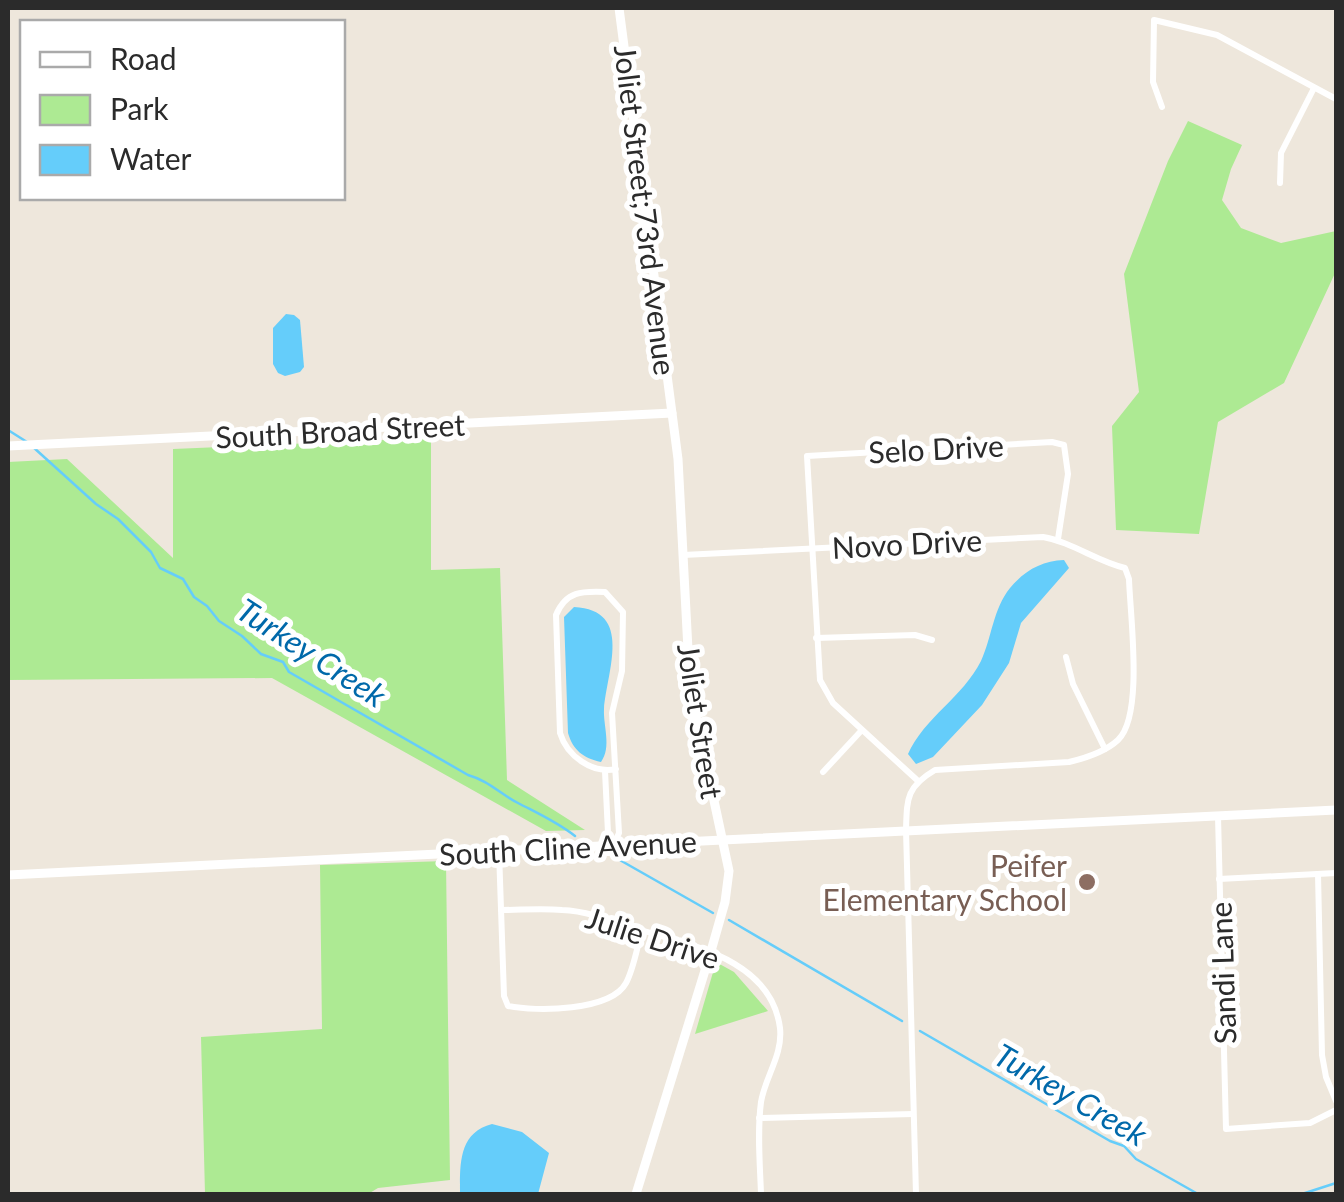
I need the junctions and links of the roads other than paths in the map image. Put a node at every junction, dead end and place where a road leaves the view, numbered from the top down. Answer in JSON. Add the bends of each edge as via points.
{"nodes":[{"id":1,"x":619,"y":8,"type":"edge"},
{"id":2,"x":1314,"y":88,"type":"junction"},
{"id":3,"x":1336,"y":99,"type":"edge"},
{"id":4,"x":1162,"y":107,"type":"dead end"},
{"id":5,"x":1280,"y":183,"type":"dead end"},
{"id":6,"x":672,"y":413,"type":"junction"},
{"id":7,"x":8,"y":446,"type":"edge"},
{"id":8,"x":1058,"y":539,"type":"junction"},
{"id":9,"x":812,"y":548,"type":"junction"},
{"id":10,"x":683,"y":555,"type":"junction"},
{"id":11,"x":816,"y":638,"type":"junction"},
{"id":12,"x":932,"y":640,"type":"dead end"},
{"id":13,"x":1066,"y":657,"type":"dead end"},
{"id":14,"x":861,"y":730,"type":"junction"},
{"id":15,"x":1105,"y":749,"type":"junction"},
{"id":16,"x":616,"y":769,"type":"junction"},
{"id":17,"x":605,"y":771,"type":"junction"},
{"id":18,"x":823,"y":772,"type":"dead end"},
{"id":19,"x":917,"y":780,"type":"junction"},
{"id":20,"x":1336,"y":810,"type":"edge"},
{"id":21,"x":1218,"y":816,"type":"junction"},
{"id":22,"x":906,"y":830,"type":"junction"},
{"id":23,"x":725,"y":840,"type":"junction"},
{"id":24,"x":614,"y":844,"type":"junction"},
{"id":25,"x":500,"y":850,"type":"junction"},
{"id":26,"x":1336,"y":873,"type":"edge"},
{"id":27,"x":1318,"y":874,"type":"junction"},
{"id":28,"x":8,"y":875,"type":"edge"},
{"id":29,"x":1220,"y":878,"type":"junction"},
{"id":30,"x":501,"y":910,"type":"junction"},
{"id":31,"x":642,"y":930,"type":"junction"},
{"id":32,"x":711,"y":951,"type":"junction"},
{"id":33,"x":1336,"y":1101,"type":"edge"},
{"id":34,"x":1336,"y":1110,"type":"edge"},
{"id":35,"x":913,"y":1114,"type":"junction"},
{"id":36,"x":759,"y":1118,"type":"junction"},
{"id":37,"x":636,"y":1194,"type":"edge"},
{"id":38,"x":761,"y":1194,"type":"edge"},
{"id":39,"x":916,"y":1194,"type":"edge"}],
"edges":[{"from":1,"to":6,"type":"street","name":"Joliet Street;73rd Avenue"},
{"from":2,"to":3,"type":"street"},
{"from":2,"to":4,"type":"street","via":[[1216,36],[1154,20],[1153,82]]},
{"from":2,"to":5,"type":"street","via":[[1281,153]]},
{"from":6,"to":7,"type":"street","name":"South Broad Street"},
{"from":6,"to":10,"type":"street","name":"Joliet Street"},
{"from":8,"to":9,"type":"street","name":"Novo Drive"},
{"from":8,"to":9,"type":"street","name":"Selo Drive","via":[[1068,474],[1064,444],[1052,442],[808,456]]},
{"from":8,"to":15,"type":"street","name":"Novo Drive","via":[[1125,568],[1128,578],[1132,709],[1120,738]]},
{"from":9,"to":10,"type":"street","name":"Novo Drive"},
{"from":9,"to":11,"type":"street"},
{"from":10,"to":23,"type":"street","name":"Joliet Street","via":[[690,688]]},
{"from":11,"to":12,"type":"street"},
{"from":11,"to":14,"type":"street","via":[[820,680],[832,703]]},
{"from":13,"to":15,"type":"street"},
{"from":14,"to":18,"type":"street"},
{"from":14,"to":19,"type":"street"},
{"from":15,"to":19,"type":"street","via":[[1069,762],[934,770]]},
{"from":16,"to":17,"type":"street"},
{"from":16,"to":17,"type":"street","via":[[612,713],[622,672],[623,612],[605,592],[585,591],[571,594],[556,614],[560,733],[568,751]]},
{"from":16,"to":24,"type":"street"},
{"from":17,"to":24,"type":"street"},
{"from":19,"to":22,"type":"street"},
{"from":20,"to":21,"type":"street","name":"South Cline Avenue"},
{"from":21,"to":22,"type":"street","name":"South Cline Avenue"},
{"from":21,"to":29,"type":"street","name":"Sandi Lane"},
{"from":22,"to":23,"type":"street","name":"South Cline Avenue"},
{"from":22,"to":35,"type":"street"},
{"from":23,"to":24,"type":"street","name":"South Cline Avenue"},
{"from":23,"to":32,"type":"street","name":"Joliet Street","via":[[728,888]]},
{"from":24,"to":25,"type":"street","name":"South Cline Avenue"},
{"from":25,"to":28,"type":"street","name":"South Cline Avenue"},
{"from":25,"to":30,"type":"street"},
{"from":26,"to":27,"type":"street"},
{"from":27,"to":29,"type":"street"},
{"from":27,"to":33,"type":"street","via":[[1322,1055]]},
{"from":29,"to":34,"type":"street","name":"Sandi Lane","via":[[1226,1130],[1310,1123]]},
{"from":30,"to":31,"type":"street","name":"Julie Drive","via":[[564,910]]},
{"from":30,"to":31,"type":"street","via":[[508,1006],[598,1004],[625,985]]},
{"from":31,"to":32,"type":"street","name":"Julie Drive"},
{"from":32,"to":36,"type":"street","name":"Julie Drive","via":[[740,967],[772,1002],[780,1029]]},
{"from":32,"to":37,"type":"street","name":"Joliet Street"},
{"from":35,"to":36,"type":"street"},
{"from":35,"to":39,"type":"street"},
{"from":36,"to":38,"type":"street","name":"Julie Drive"}]}
